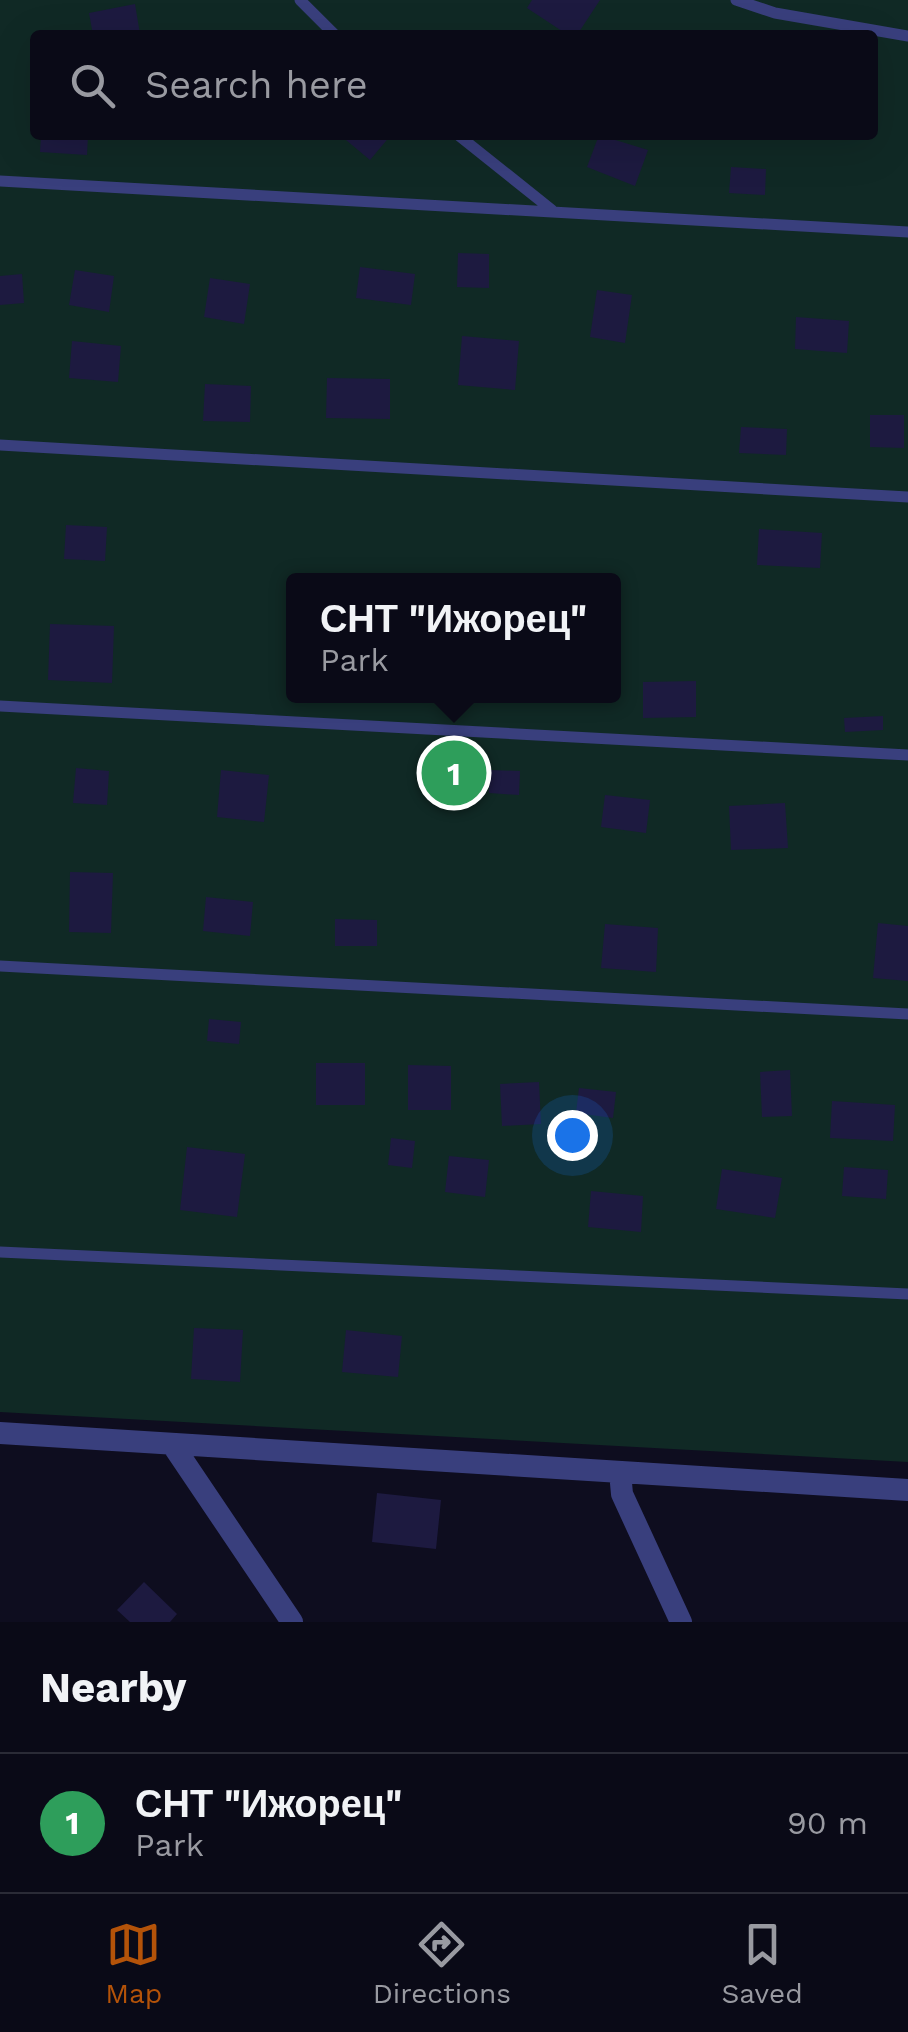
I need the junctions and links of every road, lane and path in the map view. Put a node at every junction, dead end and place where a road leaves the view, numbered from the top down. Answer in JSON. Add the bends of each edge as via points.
{"nodes":[{"id":1,"x":300,"y":0,"type":"edge"},
{"id":2,"x":736,"y":0,"type":"edge"},
{"id":3,"x":330,"y":30,"type":"edge"},
{"id":4,"x":872,"y":30,"type":"edge"},
{"id":5,"x":878,"y":31,"type":"edge"},
{"id":6,"x":908,"y":36,"type":"edge"},
{"id":7,"x":464,"y":140,"type":"edge"},
{"id":8,"x":0,"y":181,"type":"edge"},
{"id":9,"x":552,"y":210,"type":"junction"},
{"id":10,"x":908,"y":232,"type":"edge"},
{"id":11,"x":0,"y":445,"type":"edge"},
{"id":12,"x":908,"y":497,"type":"edge"},
{"id":13,"x":0,"y":706,"type":"edge"},
{"id":14,"x":908,"y":756,"type":"edge"},
{"id":15,"x":0,"y":966,"type":"edge"},
{"id":16,"x":908,"y":1014,"type":"edge"},
{"id":17,"x":0,"y":1252,"type":"edge"},
{"id":18,"x":908,"y":1294,"type":"edge"},
{"id":19,"x":0,"y":1433,"type":"edge"},
{"id":20,"x":172,"y":1444,"type":"junction"},
{"id":21,"x":620,"y":1472,"type":"junction"},
{"id":22,"x":908,"y":1490,"type":"edge"},
{"id":23,"x":292,"y":1622,"type":"edge"},
{"id":24,"x":682,"y":1622,"type":"edge"}],
"edges":[{"from":1,"to":3,"type":"lane"},
{"from":2,"to":4,"type":"lane"},
{"from":5,"to":6,"type":"lane"},
{"from":7,"to":9,"type":"lane"},
{"from":8,"to":9,"type":"lane"},
{"from":9,"to":10,"type":"lane"},
{"from":11,"to":12,"type":"lane"},
{"from":13,"to":14,"type":"lane"},
{"from":15,"to":16,"type":"lane"},
{"from":17,"to":18,"type":"lane"},
{"from":19,"to":20,"type":"street"},
{"from":20,"to":21,"type":"street"},
{"from":20,"to":23,"type":"street"},
{"from":21,"to":22,"type":"street"},
{"from":21,"to":24,"type":"street","via":[[622,1494]]}]}
